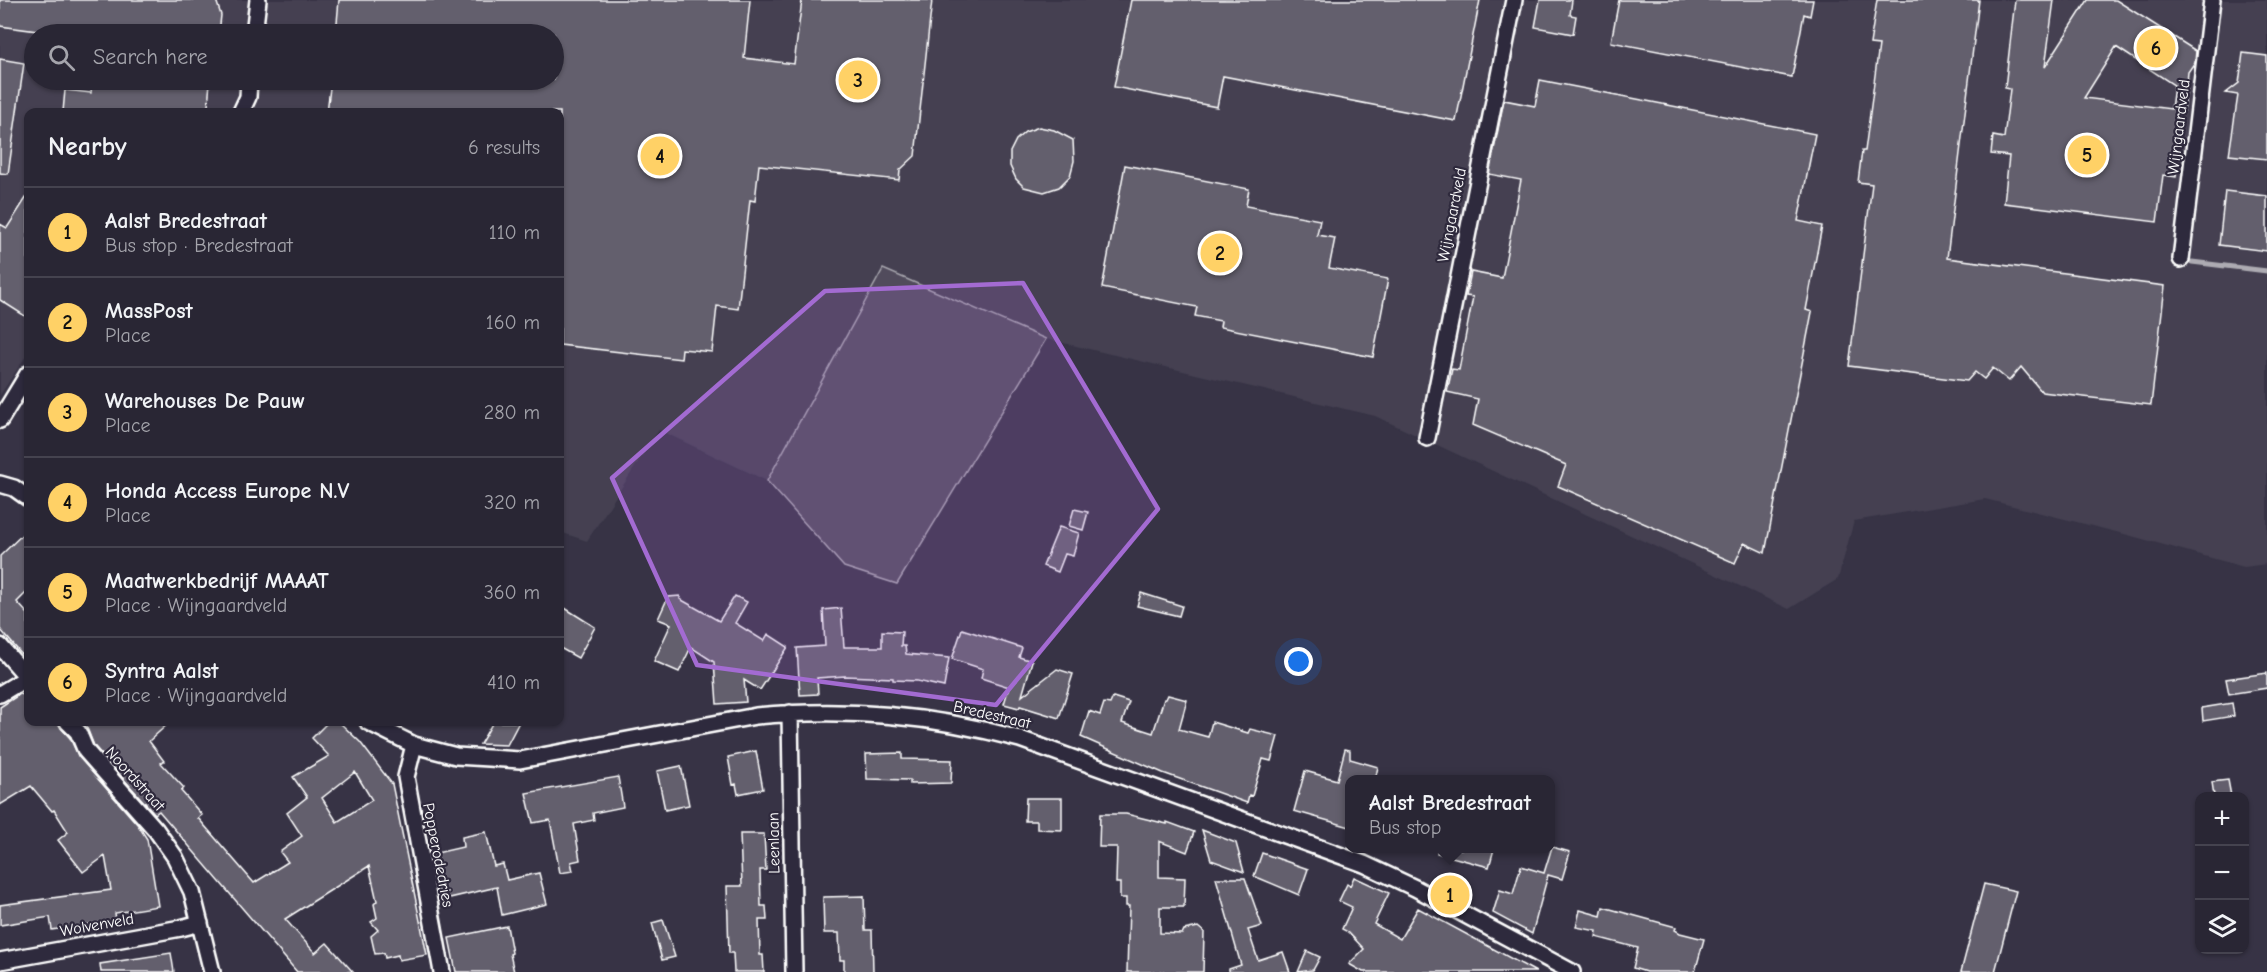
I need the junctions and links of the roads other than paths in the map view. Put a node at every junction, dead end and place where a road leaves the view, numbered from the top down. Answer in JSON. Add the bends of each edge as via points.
{"nodes":[{"id":1,"x":258,"y":0,"type":"edge"},
{"id":2,"x":1514,"y":0,"type":"edge"},
{"id":3,"x":2211,"y":0,"type":"edge"},
{"id":4,"x":255,"y":24,"type":"edge"},
{"id":5,"x":248,"y":90,"type":"edge"},
{"id":6,"x":242,"y":108,"type":"edge"},
{"id":7,"x":2181,"y":259,"type":"dead end"},
{"id":8,"x":24,"y":381,"type":"edge"},
{"id":9,"x":0,"y":420,"type":"edge"},
{"id":10,"x":1427,"y":438,"type":"dead end"},
{"id":11,"x":0,"y":484,"type":"edge"},
{"id":12,"x":24,"y":495,"type":"edge"},
{"id":13,"x":0,"y":646,"type":"edge"},
{"id":14,"x":24,"y":673,"type":"edge"},
{"id":15,"x":24,"y":680,"type":"edge"},
{"id":16,"x":0,"y":694,"type":"edge"},
{"id":17,"x":790,"y":713,"type":"junction"},
{"id":18,"x":72,"y":726,"type":"edge"},
{"id":19,"x":376,"y":726,"type":"edge"},
{"id":20,"x":414,"y":745,"type":"junction"},
{"id":21,"x":200,"y":923,"type":"junction"},
{"id":22,"x":0,"y":961,"type":"edge"},
{"id":23,"x":212,"y":972,"type":"edge"},
{"id":24,"x":442,"y":972,"type":"edge"},
{"id":25,"x":794,"y":972,"type":"edge"},
{"id":26,"x":1572,"y":972,"type":"edge"}],
"edges":[{"from":1,"to":4,"type":"street"},
{"from":2,"to":10,"type":"street","name":"Wijngaardveld"},
{"from":3,"to":7,"type":"street","name":"Wijngaardveld"},
{"from":5,"to":6,"type":"street"},
{"from":8,"to":9,"type":"street"},
{"from":11,"to":12,"type":"street"},
{"from":13,"to":14,"type":"street"},
{"from":15,"to":16,"type":"street"},
{"from":17,"to":20,"type":"street","name":"Bredestraat","via":[[520,760],[456,756]]},
{"from":17,"to":25,"type":"street","name":"Leenlaan"},
{"from":17,"to":26,"type":"street","name":"Bredestraat","via":[[901,715],[1020,739],[1364,864]]},
{"from":18,"to":21,"type":"street","name":"Noordstraat","via":[[86,751],[156,830],[192,892]]},
{"from":19,"to":20,"type":"street","name":"Bredestraat"},
{"from":20,"to":24,"type":"street","name":"Popperodedries","via":[[406,777]]},
{"from":21,"to":22,"type":"street","name":"Wolvenveld"},
{"from":21,"to":23,"type":"street","name":"Noordstraat"}]}
